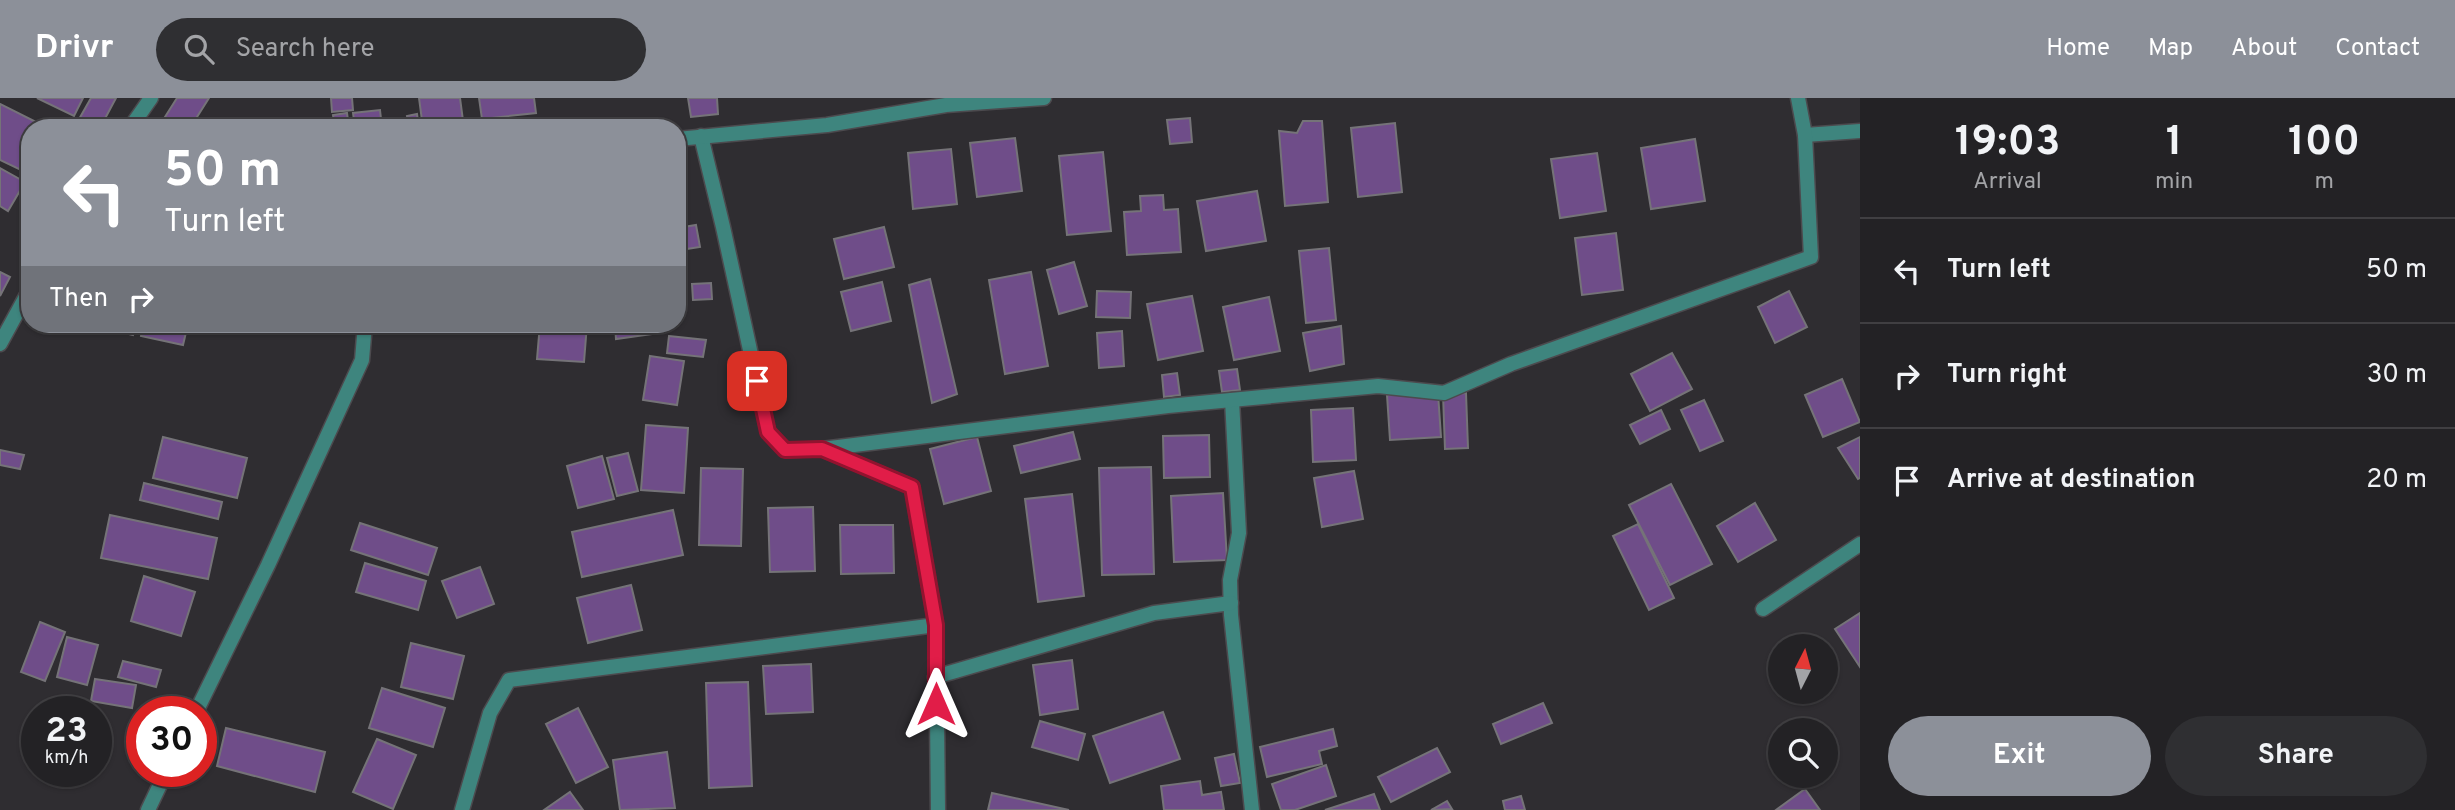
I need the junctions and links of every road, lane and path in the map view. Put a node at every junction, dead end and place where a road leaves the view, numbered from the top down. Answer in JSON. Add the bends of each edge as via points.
{"nodes":[{"id":1,"x":151,"y":98,"type":"edge"},
{"id":2,"x":1044,"y":98,"type":"edge"},
{"id":3,"x":1798,"y":98,"type":"edge"},
{"id":4,"x":946,"y":101,"type":"edge"},
{"id":5,"x":136,"y":119,"type":"edge"},
{"id":6,"x":1860,"y":131,"type":"edge"},
{"id":7,"x":1805,"y":135,"type":"junction"},
{"id":8,"x":701,"y":136,"type":"junction"},
{"id":9,"x":686,"y":138,"type":"edge"},
{"id":10,"x":21,"y":306,"type":"edge"},
{"id":11,"x":364,"y":333,"type":"edge"},
{"id":12,"x":0,"y":344,"type":"edge"},
{"id":13,"x":1232,"y":400,"type":"junction"},
{"id":14,"x":822,"y":449,"type":"junction"},
{"id":15,"x":1860,"y":544,"type":"edge"},
{"id":16,"x":1231,"y":603,"type":"junction"},
{"id":17,"x":1763,"y":609,"type":"dead end"},
{"id":18,"x":936,"y":625,"type":"junction"},
{"id":19,"x":936,"y":677,"type":"junction"},
{"id":20,"x":203,"y":696,"type":"edge"},
{"id":21,"x":159,"y":787,"type":"edge"},
{"id":22,"x":148,"y":810,"type":"edge"},
{"id":23,"x":462,"y":810,"type":"edge"},
{"id":24,"x":938,"y":810,"type":"edge"},
{"id":25,"x":1252,"y":810,"type":"edge"}],
"edges":[{"from":1,"to":5,"type":"street"},
{"from":2,"to":4,"type":"street"},
{"from":3,"to":7,"type":"street"},
{"from":4,"to":8,"type":"street","via":[[827,125]]},
{"from":6,"to":7,"type":"street"},
{"from":7,"to":13,"type":"street","via":[[1811,257],[1511,364],[1444,393],[1378,386]]},
{"from":8,"to":9,"type":"street"},
{"from":8,"to":14,"type":"street","via":[[768,432],[785,450]]},
{"from":10,"to":12,"type":"street"},
{"from":11,"to":20,"type":"street","via":[[362,360]]},
{"from":13,"to":14,"type":"street"},
{"from":13,"to":16,"type":"street","via":[[1239,533],[1230,580]]},
{"from":14,"to":18,"type":"street","via":[[912,487]]},
{"from":15,"to":17,"type":"street"},
{"from":16,"to":19,"type":"street","via":[[1154,613]]},
{"from":16,"to":25,"type":"street"},
{"from":18,"to":19,"type":"street"},
{"from":18,"to":23,"type":"street","via":[[509,680],[490,713]]},
{"from":19,"to":24,"type":"street"},
{"from":21,"to":22,"type":"street"}]}
